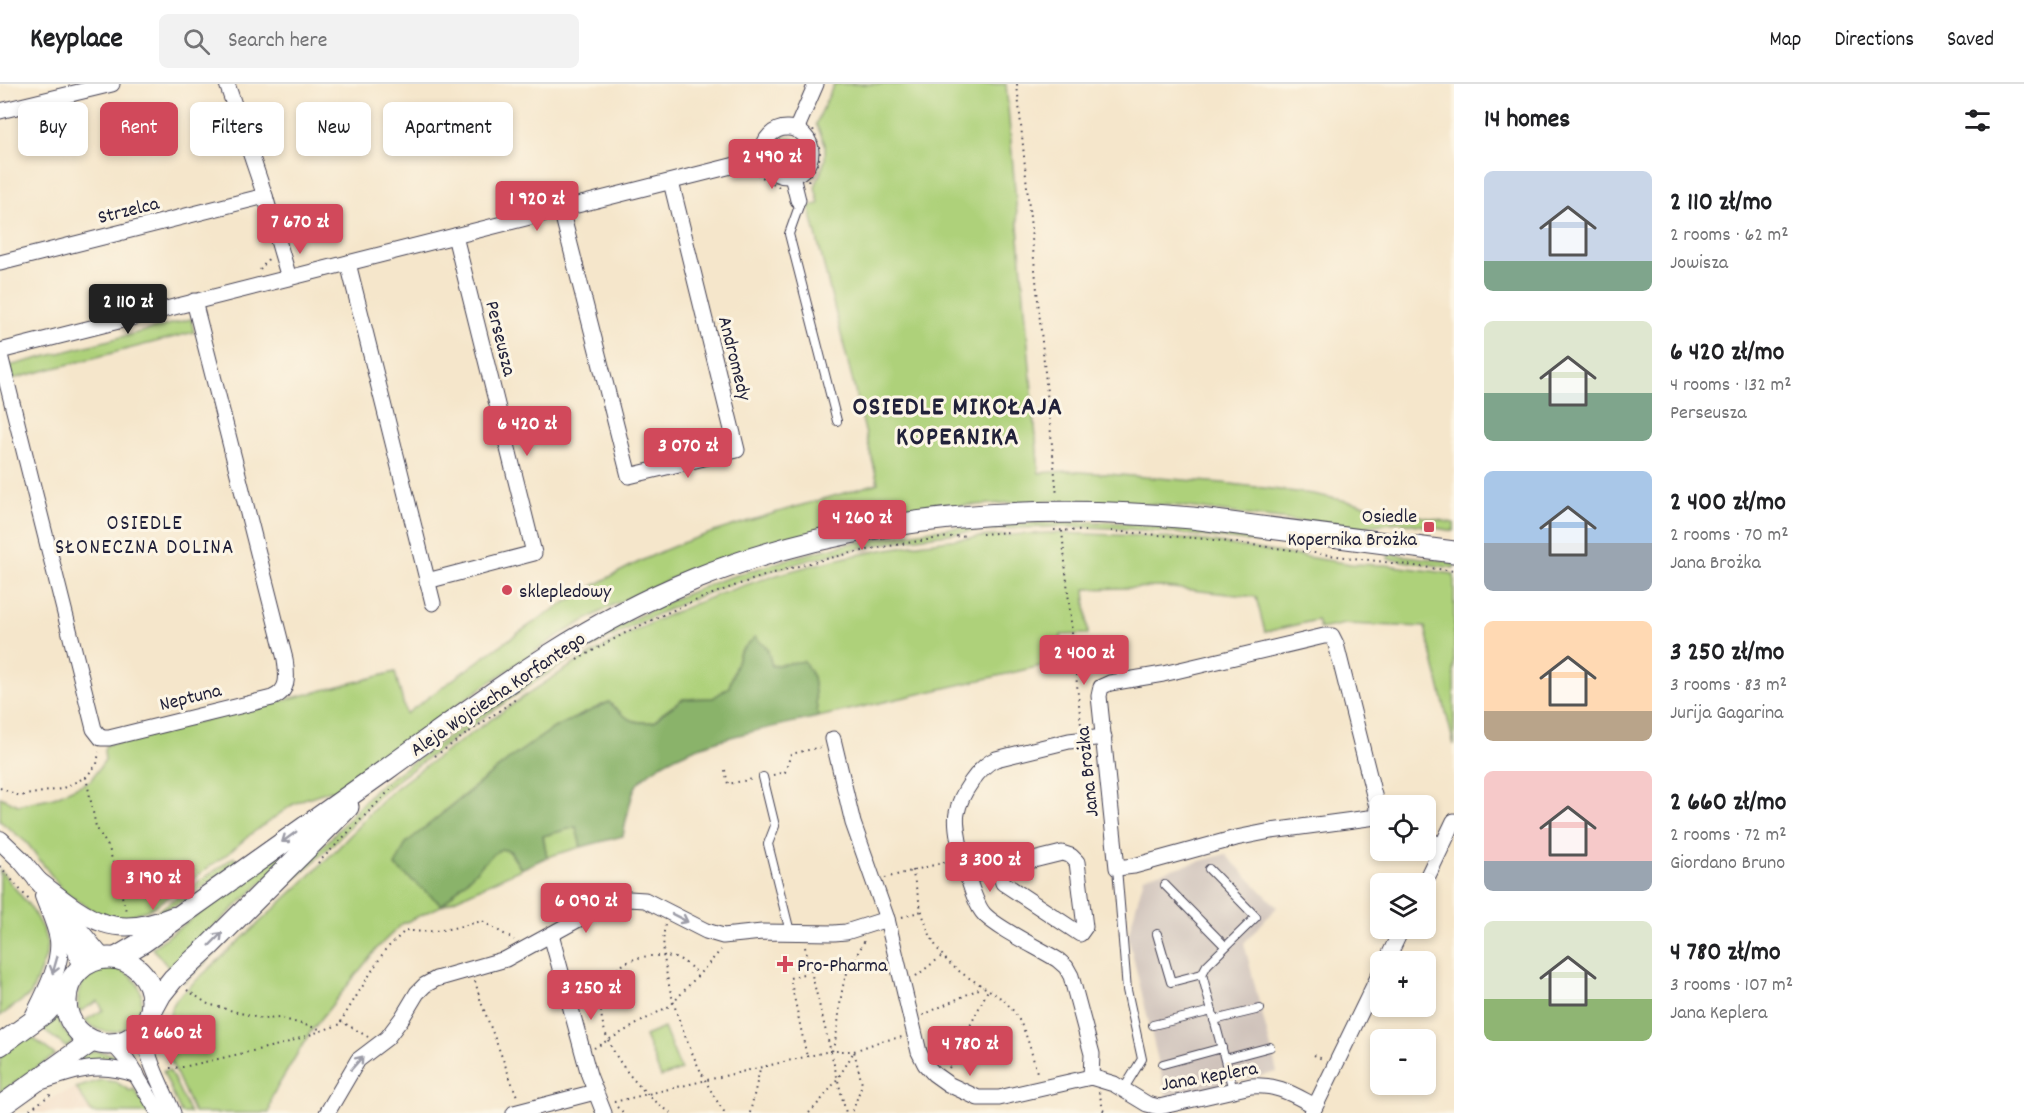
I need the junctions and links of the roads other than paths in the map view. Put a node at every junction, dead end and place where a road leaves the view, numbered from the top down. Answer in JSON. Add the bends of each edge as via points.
{"nodes":[{"id":1,"x":111,"y":84,"type":"edge"},
{"id":2,"x":227,"y":84,"type":"edge"},
{"id":3,"x":816,"y":84,"type":"edge"},
{"id":4,"x":90,"y":87,"type":"edge"},
{"id":5,"x":0,"y":111,"type":"edge"},
{"id":6,"x":796,"y":130,"type":"junction"},
{"id":7,"x":763,"y":158,"type":"junction"},
{"id":8,"x":792,"y":176,"type":"junction"},
{"id":9,"x":671,"y":182,"type":"junction"},
{"id":10,"x":266,"y":196,"type":"junction"},
{"id":11,"x":798,"y":200,"type":"joint"},
{"id":12,"x":561,"y":209,"type":"junction"},
{"id":13,"x":455,"y":236,"type":"junction"},
{"id":14,"x":0,"y":263,"type":"edge"},
{"id":15,"x":348,"y":263,"type":"junction"},
{"id":16,"x":289,"y":278,"type":"junction"},
{"id":17,"x":194,"y":301,"type":"junction"},
{"id":18,"x":0,"y":353,"type":"edge"},
{"id":19,"x":837,"y":421,"type":"dead end"},
{"id":20,"x":1454,"y":552,"type":"edge"},
{"id":21,"x":427,"y":581,"type":"junction"},
{"id":22,"x":432,"y":603,"type":"dead end"},
{"id":23,"x":1104,"y":737,"type":"junction"},
{"id":24,"x":834,"y":743,"type":"road end"},
{"id":25,"x":394,"y":775,"type":"junction"},
{"id":26,"x":763,"y":777,"type":"road end"},
{"id":27,"x":1374,"y":795,"type":"edge"},
{"id":28,"x":1370,"y":819,"type":"edge"},
{"id":29,"x":1454,"y":821,"type":"edge"},
{"id":30,"x":0,"y":840,"type":"edge"},
{"id":31,"x":1436,"y":843,"type":"edge"},
{"id":32,"x":1442,"y":846,"type":"junction"},
{"id":33,"x":1117,"y":868,"type":"junction"},
{"id":34,"x":999,"y":869,"type":"junction"},
{"id":35,"x":1209,"y":869,"type":"dead end"},
{"id":36,"x":1429,"y":873,"type":"edge"},
{"id":37,"x":968,"y":876,"type":"junction"},
{"id":38,"x":38,"y":880,"type":"junction"},
{"id":39,"x":1165,"y":885,"type":"dead end"},
{"id":40,"x":186,"y":911,"type":"junction"},
{"id":41,"x":882,"y":921,"type":"junction"},
{"id":42,"x":796,"y":932,"type":"junction"},
{"id":43,"x":1157,"y":934,"type":"dead end"},
{"id":44,"x":551,"y":935,"type":"junction"},
{"id":45,"x":1225,"y":946,"type":"junction"},
{"id":46,"x":109,"y":958,"type":"junction"},
{"id":47,"x":81,"y":967,"type":"junction"},
{"id":48,"x":1202,"y":974,"type":"junction"},
{"id":49,"x":67,"y":989,"type":"junction"},
{"id":50,"x":1370,"y":994,"type":"edge"},
{"id":51,"x":1260,"y":1009,"type":"dead end"},
{"id":52,"x":1212,"y":1011,"type":"junction"},
{"id":53,"x":153,"y":1020,"type":"junction"},
{"id":54,"x":1214,"y":1020,"type":"junction"},
{"id":55,"x":31,"y":1023,"type":"junction"},
{"id":56,"x":1153,"y":1025,"type":"dead end"},
{"id":57,"x":103,"y":1043,"type":"junction"},
{"id":58,"x":0,"y":1045,"type":"edge"},
{"id":59,"x":1270,"y":1047,"type":"dead end"},
{"id":60,"x":1222,"y":1048,"type":"junction"},
{"id":61,"x":1225,"y":1059,"type":"junction"},
{"id":62,"x":1163,"y":1064,"type":"dead end"},
{"id":63,"x":137,"y":1075,"type":"junction"},
{"id":64,"x":1094,"y":1082,"type":"junction"},
{"id":65,"x":27,"y":1087,"type":"junction"},
{"id":66,"x":1123,"y":1090,"type":"junction"},
{"id":67,"x":1233,"y":1090,"type":"junction"},
{"id":68,"x":595,"y":1092,"type":"junction"},
{"id":69,"x":0,"y":1107,"type":"edge"},
{"id":70,"x":1314,"y":1109,"type":"edge"},
{"id":71,"x":518,"y":1112,"type":"edge"},
{"id":72,"x":159,"y":1113,"type":"edge"},
{"id":73,"x":173,"y":1113,"type":"edge"},
{"id":74,"x":327,"y":1113,"type":"edge"},
{"id":75,"x":604,"y":1113,"type":"edge"}],
"edges":[{"from":1,"to":4,"type":"street"},
{"from":2,"to":10,"type":"street"},
{"from":3,"to":6,"type":"street"},
{"from":4,"to":5,"type":"street"},
{"from":6,"to":7,"type":"street","via":[[787,128],[771,134]]},
{"from":6,"to":8,"type":"street","via":[[807,140],[811,154],[805,168]]},
{"from":7,"to":8,"type":"street","via":[[777,175]]},
{"from":7,"to":9,"type":"street"},
{"from":8,"to":11,"type":"street"},
{"from":9,"to":12,"type":"street"},
{"from":9,"to":12,"type":"street","name":"Andromedy","via":[[737,450],[629,476]]},
{"from":10,"to":14,"type":"street","name":"Strzelca"},
{"from":10,"to":16,"type":"street"},
{"from":11,"to":19,"type":"lane","via":[[789,234]]},
{"from":12,"to":13,"type":"street"},
{"from":13,"to":15,"type":"street"},
{"from":13,"to":21,"type":"street","name":"Perseusza","via":[[534,553]]},
{"from":15,"to":16,"type":"street"},
{"from":15,"to":21,"type":"street"},
{"from":16,"to":17,"type":"street"},
{"from":17,"to":18,"type":"street"},
{"from":17,"to":18,"type":"street","name":"Neptuna","via":[[285,659],[286,684],[272,698],[101,738],[94,729]]},
{"from":20,"to":25,"type":"main road","name":"Aleja Wojciecha Korfantego","via":[[1150,514],[1057,524],[979,514],[896,525],[789,548],[717,570],[634,607],[526,669]]},
{"from":21,"to":22,"type":"street"},
{"from":23,"to":27,"type":"street","name":"Jana Brożka","via":[[1099,696],[1101,687],[1110,683],[1332,636]]},
{"from":23,"to":33,"type":"street","name":"Jana Brożka"},
{"from":23,"to":37,"type":"street","via":[[986,763],[957,812],[956,825]]},
{"from":24,"to":41,"type":"street","via":[[852,823],[873,881]]},
{"from":25,"to":40,"type":"main road","name":"Aleja Wojciecha Korfantego","one_way":true},
{"from":53,"to":25,"type":"main road","name":"Aleja Wojciecha Korfantego","one_way":true,"via":[[161,994],[173,979]]},
{"from":26,"to":42,"type":"lane","via":[[775,826],[768,844]]},
{"from":28,"to":33,"type":"street","name":"Jana Brożka","via":[[1271,831]]},
{"from":29,"to":32,"type":"street"},
{"from":30,"to":38,"type":"street"},
{"from":31,"to":32,"type":"street"},
{"from":32,"to":36,"type":"street"},
{"from":33,"to":66,"type":"lane","via":[[1127,990],[1142,1059]]},
{"from":34,"to":34,"type":"street","via":[[1003,883],[1080,934],[1085,927],[1077,862],[1071,856],[1062,853]]},
{"from":34,"to":37,"type":"street"},
{"from":35,"to":45,"type":"lane","via":[[1256,917]]},
{"from":37,"to":64,"type":"street","via":[[973,896],[985,916],[1066,968],[1092,1054]]},
{"from":38,"to":40,"type":"street","via":[[89,919],[110,925],[159,922]]},
{"from":38,"to":46,"type":"street"},
{"from":38,"to":47,"type":"street","via":[[78,951]]},
{"from":38,"to":55,"type":"street","one_way":true,"via":[[56,928],[59,949]]},
{"from":39,"to":45,"type":"lane"},
{"from":40,"to":46,"type":"main road","name":"Aleja Wojciecha Korfantego","via":[[143,942]]},
{"from":41,"to":42,"type":"street","via":[[834,933]]},
{"from":41,"to":64,"type":"street","via":[[925,1064],[943,1081],[969,1095],[988,1099]]},
{"from":44,"to":42,"type":"street","one_way":true,"via":[[599,908],[629,899],[645,900],[723,936]]},
{"from":43,"to":48,"type":"lane","via":[[1171,982]]},
{"from":44,"to":68,"type":"street"},
{"from":74,"to":44,"type":"street","one_way":true,"via":[[352,1067],[394,1030],[425,985],[506,959]]},
{"from":45,"to":48,"type":"lane"},
{"from":46,"to":47,"type":"main road"},
{"from":46,"to":53,"type":"main road","via":[[130,963],[141,972],[149,985]]},
{"from":47,"to":49,"type":"main road"},
{"from":48,"to":52,"type":"lane"},
{"from":49,"to":55,"type":"main road"},
{"from":49,"to":57,"type":"main road","via":[[66,1002],[73,1025],[82,1035]]},
{"from":50,"to":70,"type":"street"},
{"from":51,"to":54,"type":"lane"},
{"from":52,"to":54,"type":"lane"},
{"from":52,"to":56,"type":"lane"},
{"from":53,"to":57,"type":"main road","via":[[125,1041]]},
{"from":53,"to":73,"type":"street","via":[[144,1033],[148,1052]]},
{"from":54,"to":60,"type":"lane"},
{"from":55,"to":58,"type":"main road"},
{"from":57,"to":63,"type":"street","via":[[128,1060]]},
{"from":57,"to":65,"type":"main road"},
{"from":59,"to":61,"type":"lane"},
{"from":60,"to":61,"type":"lane"},
{"from":60,"to":62,"type":"lane"},
{"from":61,"to":67,"type":"lane"},
{"from":63,"to":65,"type":"street","via":[[104,1066]]},
{"from":63,"to":72,"type":"street"},
{"from":64,"to":66,"type":"street","name":"Jana Keplera","via":[[1101,1079]]},
{"from":65,"to":69,"type":"main road"},
{"from":66,"to":67,"type":"street","name":"Jana Keplera","via":[[1159,1107]]},
{"from":67,"to":70,"type":"street","name":"Jana Keplera","via":[[1264,1085],[1279,1088]]},
{"from":68,"to":71,"type":"street"},
{"from":68,"to":75,"type":"street"}]}
